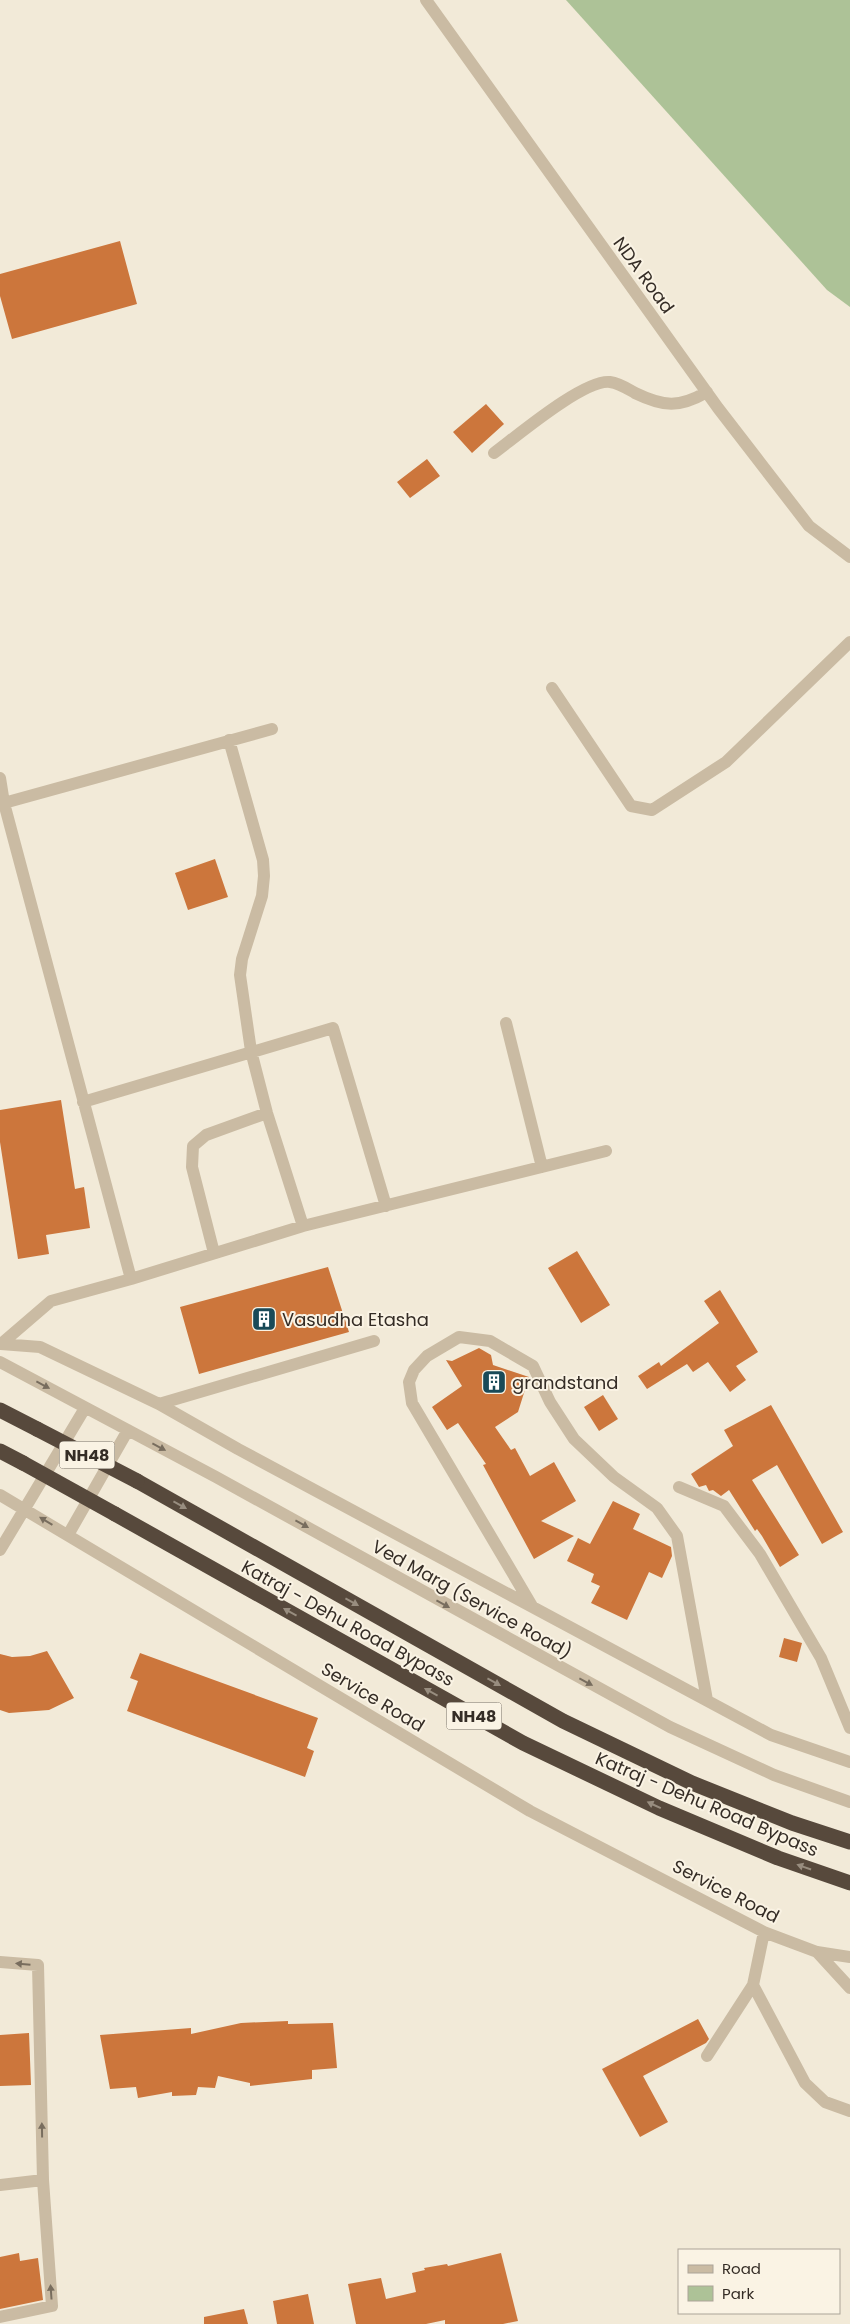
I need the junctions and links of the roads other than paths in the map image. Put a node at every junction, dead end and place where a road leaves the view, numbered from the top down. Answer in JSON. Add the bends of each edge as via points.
{"nodes":[{"id":1,"x":426,"y":0,"type":"edge"},
{"id":2,"x":706,"y":392,"type":"junction"},
{"id":3,"x":494,"y":452,"type":"dead end"},
{"id":4,"x":850,"y":557,"type":"edge"},
{"id":5,"x":850,"y":642,"type":"edge"},
{"id":6,"x":552,"y":688,"type":"dead end"},
{"id":7,"x":272,"y":728,"type":"dead end"},
{"id":8,"x":229,"y":740,"type":"junction"},
{"id":9,"x":0,"y":778,"type":"edge"},
{"id":10,"x":4,"y":803,"type":"junction"},
{"id":11,"x":506,"y":1023,"type":"dead end"},
{"id":12,"x":251,"y":1051,"type":"junction"},
{"id":13,"x":84,"y":1102,"type":"junction"},
{"id":14,"x":267,"y":1113,"type":"junction"},
{"id":15,"x":606,"y":1151,"type":"dead end"},
{"id":16,"x":542,"y":1167,"type":"junction"},
{"id":17,"x":386,"y":1206,"type":"junction"},
{"id":18,"x":303,"y":1226,"type":"junction"},
{"id":19,"x":214,"y":1253,"type":"junction"},
{"id":20,"x":130,"y":1279,"type":"junction"},
{"id":21,"x":374,"y":1342,"type":"dead end"},
{"id":22,"x":0,"y":1344,"type":"edge"},
{"id":23,"x":0,"y":1362,"type":"edge"},
{"id":24,"x":160,"y":1404,"type":"junction"},
{"id":25,"x":85,"y":1408,"type":"junction"},
{"id":26,"x":0,"y":1410,"type":"edge"},
{"id":27,"x":128,"y":1430,"type":"junction"},
{"id":28,"x":0,"y":1451,"type":"edge"},
{"id":29,"x":679,"y":1487,"type":"dead end"},
{"id":30,"x":0,"y":1495,"type":"edge"},
{"id":31,"x":23,"y":1508,"type":"junction"},
{"id":32,"x":68,"y":1535,"type":"junction"},
{"id":33,"x":0,"y":1550,"type":"edge"},
{"id":34,"x":532,"y":1606,"type":"junction"},
{"id":35,"x":707,"y":1700,"type":"junction"},
{"id":36,"x":850,"y":1728,"type":"edge"},
{"id":37,"x":850,"y":1762,"type":"edge"},
{"id":38,"x":850,"y":1802,"type":"edge"},
{"id":39,"x":850,"y":1842,"type":"edge"},
{"id":40,"x":850,"y":1883,"type":"edge"},
{"id":41,"x":764,"y":1932,"type":"junction"},
{"id":42,"x":817,"y":1952,"type":"junction"},
{"id":43,"x":850,"y":1957,"type":"edge"},
{"id":44,"x":0,"y":1962,"type":"edge"},
{"id":45,"x":753,"y":1985,"type":"junction"},
{"id":46,"x":850,"y":1988,"type":"edge"},
{"id":47,"x":707,"y":2056,"type":"dead end"},
{"id":48,"x":850,"y":2111,"type":"edge"},
{"id":49,"x":43,"y":2180,"type":"junction"},
{"id":50,"x":0,"y":2185,"type":"edge"},
{"id":51,"x":0,"y":2317,"type":"edge"}],
"edges":[{"from":1,"to":2,"type":"street","name":"NDA Road"},
{"from":2,"to":3,"type":"street","via":[[688,402],[676,404],[650,400],[610,382],[597,384],[576,393]]},
{"from":2,"to":4,"type":"street","name":"NDA Road","via":[[810,526]]},
{"from":5,"to":6,"type":"street","via":[[726,762],[652,810],[631,806]]},
{"from":7,"to":8,"type":"street"},
{"from":8,"to":10,"type":"street"},
{"from":8,"to":12,"type":"street","via":[[263,860],[262,896],[240,975]]},
{"from":9,"to":10,"type":"street"},
{"from":10,"to":13,"type":"street"},
{"from":11,"to":16,"type":"street"},
{"from":12,"to":13,"type":"street"},
{"from":12,"to":14,"type":"street"},
{"from":12,"to":17,"type":"street","via":[[333,1028]]},
{"from":13,"to":20,"type":"street"},
{"from":14,"to":18,"type":"street"},
{"from":14,"to":19,"type":"street","via":[[206,1135],[193,1146],[192,1167]]},
{"from":15,"to":16,"type":"street"},
{"from":16,"to":17,"type":"street"},
{"from":17,"to":18,"type":"street"},
{"from":18,"to":19,"type":"street"},
{"from":19,"to":20,"type":"street"},
{"from":20,"to":22,"type":"street","via":[[51,1301]]},
{"from":21,"to":24,"type":"street"},
{"from":22,"to":24,"type":"street","via":[[40,1347]]},
{"from":23,"to":25,"type":"street","name":"Ved Marg (Service Road)","one_way":true},
{"from":24,"to":34,"type":"street"},
{"from":25,"to":27,"type":"street","name":"Ved Marg (Service Road)"},
{"from":25,"to":31,"type":"street"},
{"from":26,"to":39,"type":"highway","name":"Katraj - Dehu Road Bypass","number":"NH48","one_way":true,"bridge":true,"via":[[137,1481],[563,1721],[692,1783]]},
{"from":27,"to":32,"type":"street"},
{"from":27,"to":38,"type":"street","name":"Ved Marg (Service Road)","one_way":true,"via":[[670,1727],[774,1775]]},
{"from":40,"to":28,"type":"highway","name":"Katraj - Dehu Road Bypass","number":"NH48","one_way":true,"bridge":true,"via":[[778,1858],[659,1808],[523,1743]]},
{"from":29,"to":36,"type":"street","via":[[724,1506],[760,1554],[821,1658]]},
{"from":30,"to":31,"type":"street","name":"Service Road"},
{"from":32,"to":31,"type":"street","name":"Service Road","one_way":true},
{"from":31,"to":33,"type":"street"},
{"from":32,"to":41,"type":"street","name":"Service Road","via":[[530,1811]]},
{"from":34,"to":35,"type":"street"},
{"from":34,"to":35,"type":"street","via":[[412,1403],[409,1382],[414,1370],[427,1356],[460,1337],[490,1341],[533,1366],[550,1402],[574,1439],[614,1477],[657,1508],[677,1536]]},
{"from":35,"to":37,"type":"street","via":[[771,1735]]},
{"from":41,"to":42,"type":"street","name":"Service Road"},
{"from":41,"to":45,"type":"street"},
{"from":42,"to":43,"type":"street","name":"Service Road"},
{"from":42,"to":46,"type":"street"},
{"from":49,"to":44,"type":"street","one_way":true,"via":[[38,1965]]},
{"from":45,"to":47,"type":"street"},
{"from":45,"to":48,"type":"street","via":[[805,2083],[825,2102]]},
{"from":49,"to":50,"type":"street"},
{"from":51,"to":49,"type":"street","one_way":true,"via":[[52,2306]]}]}
